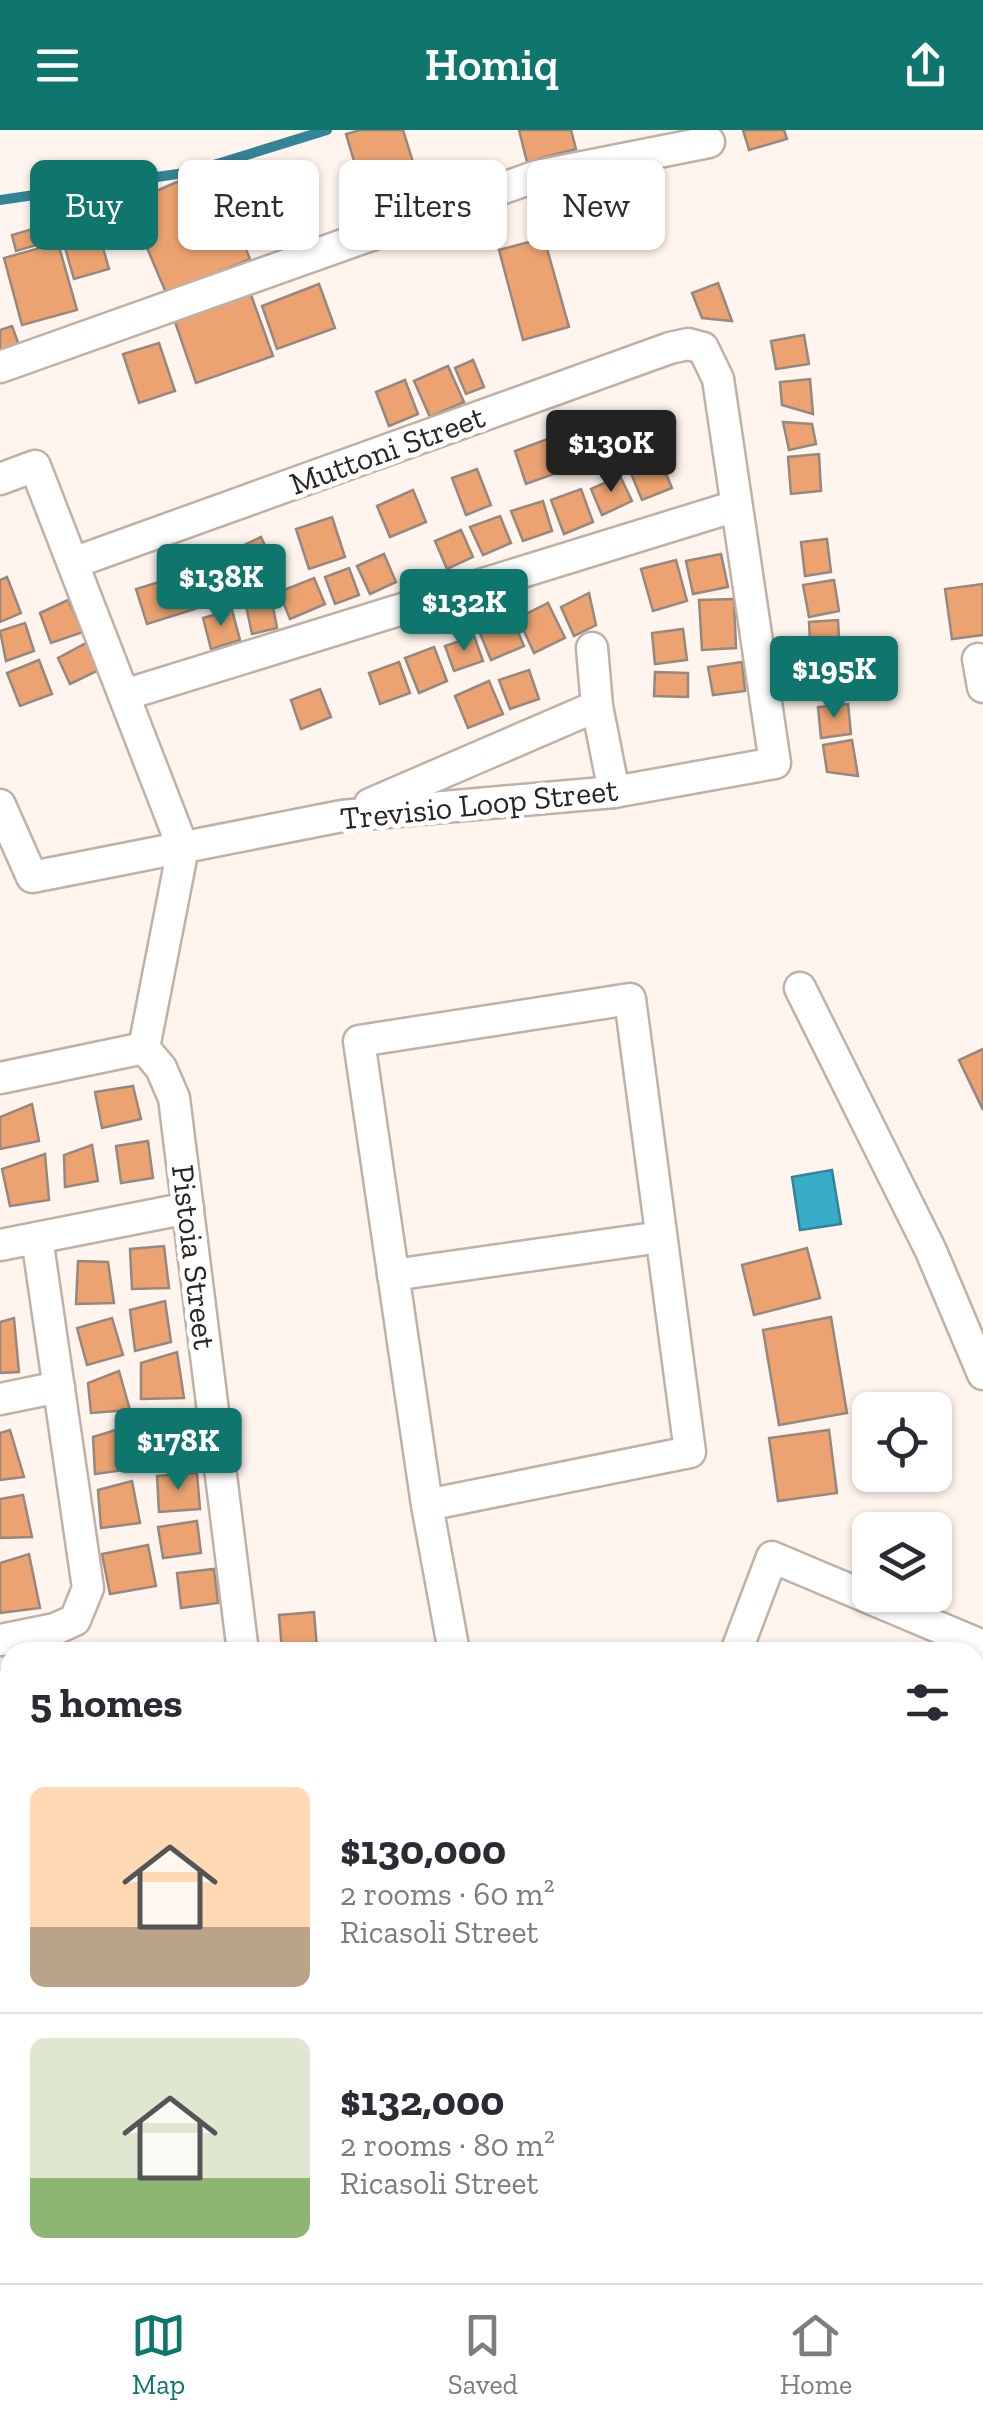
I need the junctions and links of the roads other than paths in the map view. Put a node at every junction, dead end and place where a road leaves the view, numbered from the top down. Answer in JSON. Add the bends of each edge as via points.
{"nodes":[{"id":1,"x":709,"y":142,"type":"dead end"},
{"id":2,"x":0,"y":367,"type":"edge"},
{"id":3,"x":0,"y":480,"type":"edge"},
{"id":4,"x":736,"y":506,"type":"junction"},
{"id":5,"x":73,"y":563,"type":"junction"},
{"id":6,"x":592,"y":648,"type":"dead end"},
{"id":7,"x":124,"y":695,"type":"junction"},
{"id":8,"x":597,"y":706,"type":"junction"},
{"id":9,"x":614,"y":792,"type":"junction"},
{"id":10,"x":0,"y":806,"type":"edge"},
{"id":11,"x":342,"y":816,"type":"junction"},
{"id":12,"x":182,"y":848,"type":"junction"},
{"id":13,"x":800,"y":988,"type":"dead end"},
{"id":14,"x":144,"y":1048,"type":"junction"},
{"id":15,"x":0,"y":1078,"type":"edge"},
{"id":16,"x":188,"y":1208,"type":"junction"},
{"id":17,"x":661,"y":1236,"type":"junction"},
{"id":18,"x":37,"y":1238,"type":"junction"},
{"id":19,"x":0,"y":1245,"type":"edge"},
{"id":20,"x":393,"y":1275,"type":"junction"},
{"id":21,"x":983,"y":1374,"type":"edge"},
{"id":22,"x":59,"y":1387,"type":"junction"},
{"id":23,"x":0,"y":1399,"type":"edge"},
{"id":24,"x":427,"y":1506,"type":"junction"},
{"id":25,"x":0,"y":1640,"type":"edge"},
{"id":26,"x":242,"y":1642,"type":"edge"},
{"id":27,"x":452,"y":1642,"type":"edge"},
{"id":28,"x":740,"y":1642,"type":"edge"},
{"id":29,"x":974,"y":1642,"type":"edge"}],
"edges":[{"from":1,"to":2,"type":"street","via":[[537,176]]},
{"from":3,"to":5,"type":"street","via":[[35,466]]},
{"from":4,"to":5,"type":"street","name":"Muttoni Street","via":[[718,379],[702,348],[688,344]]},
{"from":4,"to":7,"type":"street"},
{"from":4,"to":9,"type":"street","name":"Trevisio Loop Street","via":[[775,763]]},
{"from":5,"to":7,"type":"street"},
{"from":6,"to":8,"type":"street"},
{"from":7,"to":12,"type":"street"},
{"from":8,"to":9,"type":"street"},
{"from":8,"to":11,"type":"street"},
{"from":9,"to":11,"type":"street","name":"Trevisio Loop Street"},
{"from":10,"to":12,"type":"street","name":"Trevisio Loop Street","via":[[32,876]]},
{"from":11,"to":12,"type":"street","name":"Trevisio Loop Street"},
{"from":12,"to":14,"type":"street"},
{"from":13,"to":21,"type":"street","via":[[931,1251]]},
{"from":14,"to":15,"type":"street"},
{"from":14,"to":16,"type":"street","name":"Pistoia Street","via":[[174,1098]]},
{"from":16,"to":18,"type":"street"},
{"from":16,"to":26,"type":"street","name":"Pistoia Street"},
{"from":17,"to":20,"type":"street"},
{"from":17,"to":20,"type":"street","via":[[630,999],[359,1042]]},
{"from":17,"to":24,"type":"street","via":[[690,1452]]},
{"from":18,"to":19,"type":"street"},
{"from":18,"to":22,"type":"street"},
{"from":20,"to":24,"type":"street"},
{"from":22,"to":23,"type":"street"},
{"from":22,"to":25,"type":"street","via":[[88,1588],[75,1620]]},
{"from":24,"to":27,"type":"street"},
{"from":28,"to":29,"type":"street","via":[[772,1557]]}]}
